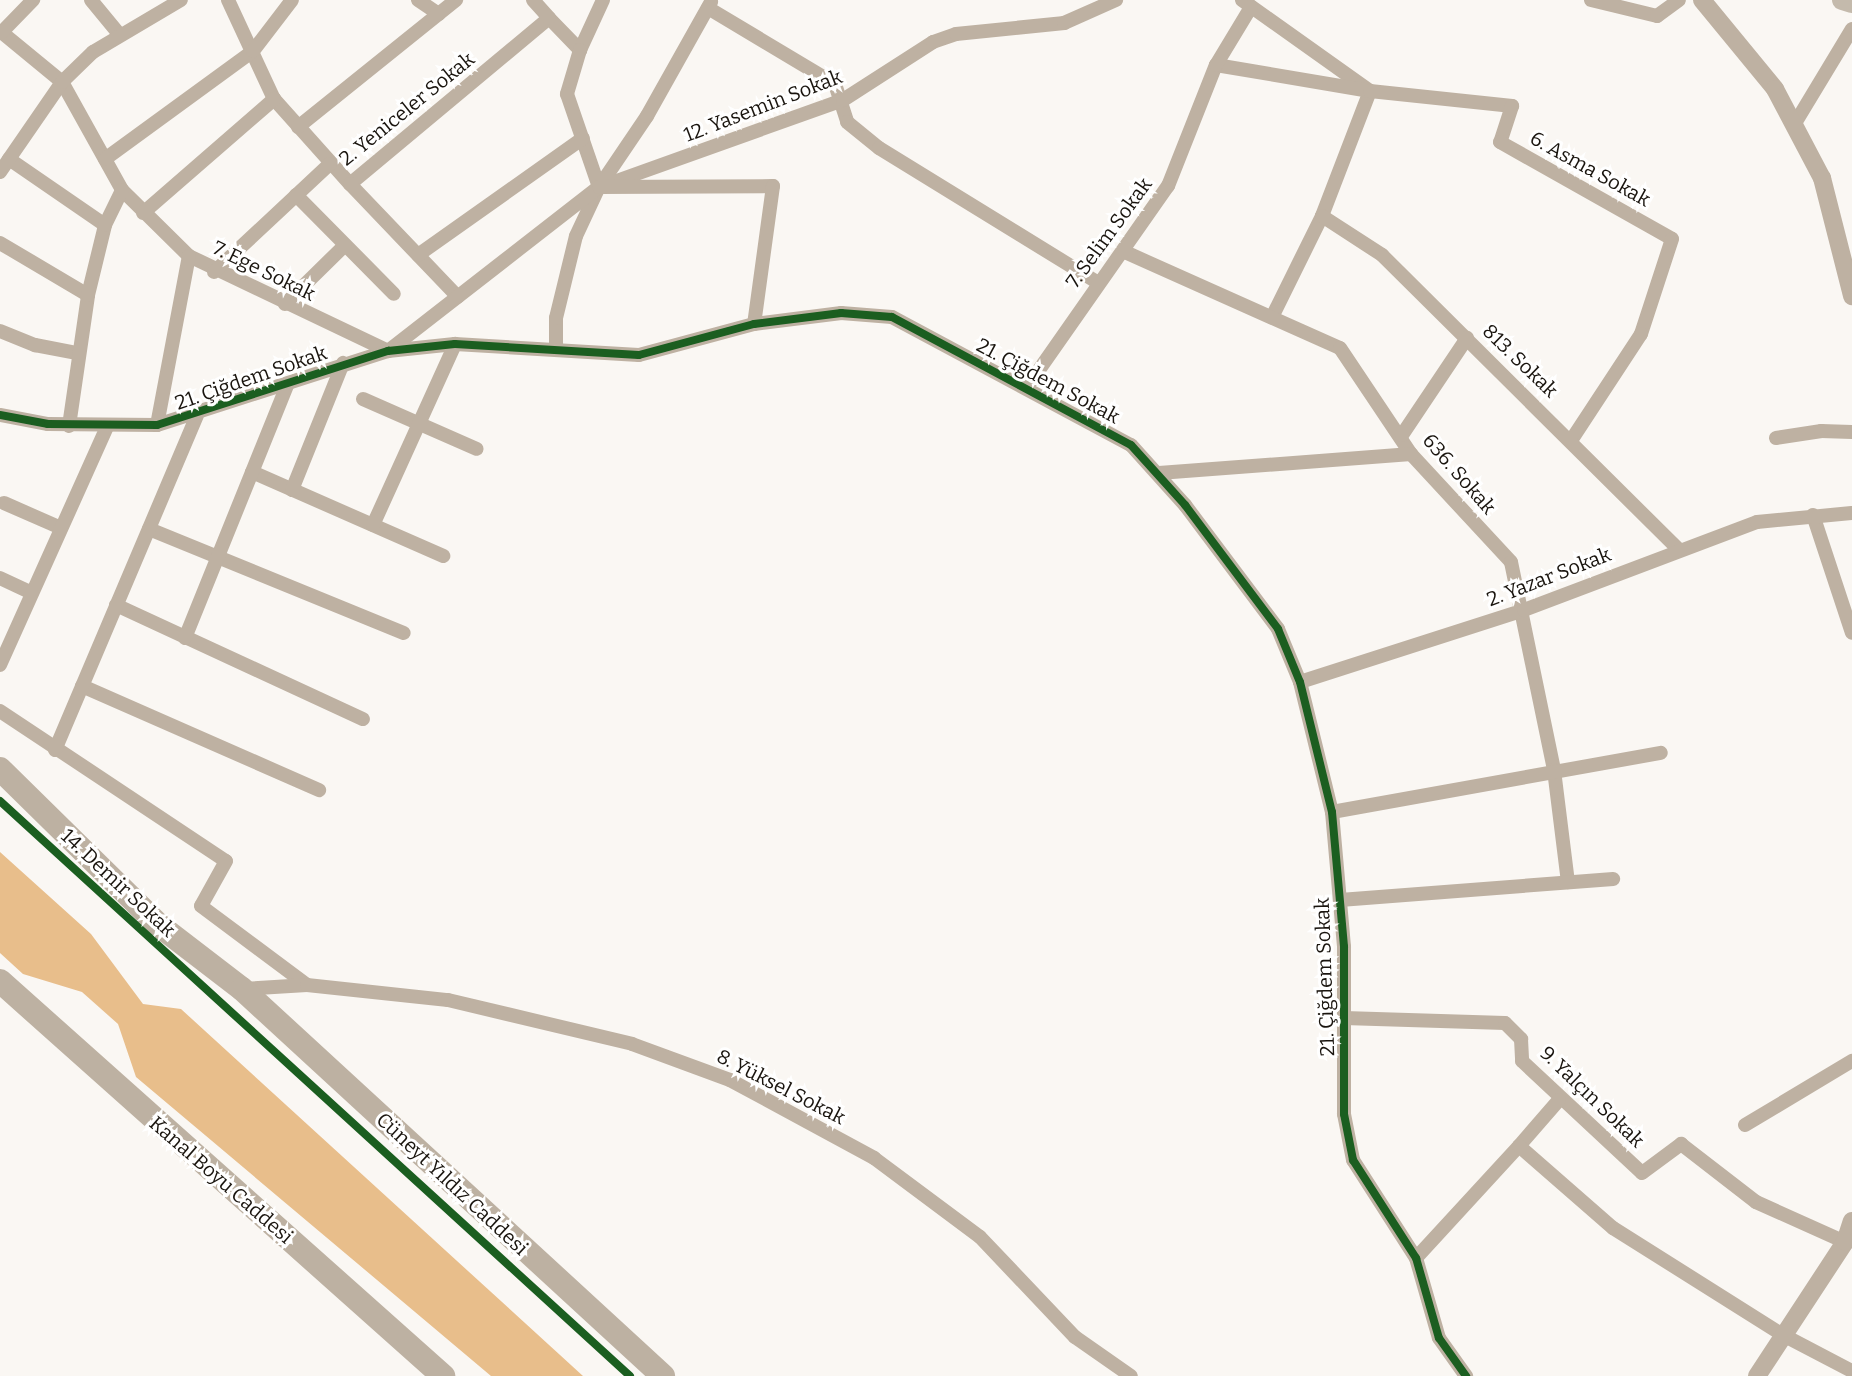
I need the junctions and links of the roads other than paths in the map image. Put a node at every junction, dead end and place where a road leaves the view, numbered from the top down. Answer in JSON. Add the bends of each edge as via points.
{"nodes":[{"id":1,"x":33,"y":0,"type":"edge"},
{"id":2,"x":91,"y":0,"type":"edge"},
{"id":3,"x":181,"y":0,"type":"edge"},
{"id":4,"x":228,"y":0,"type":"edge"},
{"id":5,"x":292,"y":0,"type":"edge"},
{"id":6,"x":418,"y":0,"type":"edge"},
{"id":7,"x":456,"y":0,"type":"edge"},
{"id":8,"x":533,"y":0,"type":"edge"},
{"id":9,"x":603,"y":0,"type":"edge"},
{"id":10,"x":1116,"y":0,"type":"edge"},
{"id":11,"x":1591,"y":0,"type":"edge"},
{"id":12,"x":1679,"y":0,"type":"edge"},
{"id":13,"x":1702,"y":0,"type":"edge"},
{"id":14,"x":1842,"y":0,"type":"edge"},
{"id":15,"x":1246,"y":3,"type":"edge"},
{"id":16,"x":1852,"y":3,"type":"edge"},
{"id":17,"x":710,"y":4,"type":"edge"},
{"id":18,"x":439,"y":14,"type":"junction"},
{"id":19,"x":549,"y":18,"type":"junction"},
{"id":20,"x":1852,"y":29,"type":"edge"},
{"id":21,"x":1,"y":31,"type":"edge"},
{"id":22,"x":119,"y":34,"type":"junction"},
{"id":23,"x":580,"y":50,"type":"junction"},
{"id":24,"x":253,"y":51,"type":"junction"},
{"id":25,"x":1216,"y":65,"type":"junction"},
{"id":26,"x":62,"y":82,"type":"junction"},
{"id":27,"x":1370,"y":91,"type":"junction"},
{"id":28,"x":274,"y":99,"type":"junction"},
{"id":29,"x":843,"y":100,"type":"junction"},
{"id":30,"x":1794,"y":125,"type":"junction"},
{"id":31,"x":298,"y":127,"type":"junction"},
{"id":32,"x":583,"y":138,"type":"junction"},
{"id":33,"x":105,"y":159,"type":"junction"},
{"id":34,"x":330,"y":164,"type":"junction"},
{"id":35,"x":4,"y":166,"type":"edge"},
{"id":36,"x":350,"y":184,"type":"junction"},
{"id":37,"x":599,"y":187,"type":"junction"},
{"id":38,"x":122,"y":190,"type":"junction"},
{"id":39,"x":296,"y":195,"type":"junction"},
{"id":40,"x":143,"y":213,"type":"junction"},
{"id":41,"x":1322,"y":216,"type":"junction"},
{"id":42,"x":105,"y":225,"type":"junction"},
{"id":43,"x":0,"y":243,"type":"edge"},
{"id":44,"x":345,"y":245,"type":"junction"},
{"id":45,"x":1125,"y":252,"type":"junction"},
{"id":46,"x":418,"y":255,"type":"junction"},
{"id":47,"x":189,"y":256,"type":"junction"},
{"id":48,"x":214,"y":272,"type":"junction"},
{"id":49,"x":1097,"y":282,"type":"junction"},
{"id":50,"x":394,"y":294,"type":"dead end"},
{"id":51,"x":88,"y":295,"type":"junction"},
{"id":52,"x":1852,"y":296,"type":"edge"},
{"id":53,"x":458,"y":297,"type":"junction"},
{"id":54,"x":285,"y":304,"type":"junction"},
{"id":55,"x":1272,"y":317,"type":"junction"},
{"id":56,"x":754,"y":324,"type":"junction"},
{"id":57,"x":0,"y":331,"type":"edge"},
{"id":58,"x":1467,"y":338,"type":"junction"},
{"id":59,"x":455,"y":344,"type":"junction"},
{"id":60,"x":556,"y":347,"type":"junction"},
{"id":61,"x":388,"y":351,"type":"junction"},
{"id":62,"x":77,"y":353,"type":"junction"},
{"id":63,"x":343,"y":363,"type":"junction"},
{"id":64,"x":287,"y":385,"type":"junction"},
{"id":65,"x":1027,"y":387,"type":"junction"},
{"id":66,"x":363,"y":399,"type":"dead end"},
{"id":67,"x":0,"y":415,"type":"edge"},
{"id":68,"x":197,"y":416,"type":"junction"},
{"id":69,"x":419,"y":424,"type":"junction"},
{"id":70,"x":157,"y":425,"type":"junction"},
{"id":71,"x":69,"y":426,"type":"junction"},
{"id":72,"x":107,"y":427,"type":"junction"},
{"id":73,"x":1852,"y":432,"type":"edge"},
{"id":74,"x":1402,"y":435,"type":"junction"},
{"id":75,"x":1776,"y":438,"type":"dead end"},
{"id":76,"x":1572,"y":439,"type":"junction"},
{"id":77,"x":477,"y":449,"type":"dead end"},
{"id":78,"x":1411,"y":454,"type":"junction"},
{"id":79,"x":252,"y":472,"type":"junction"},
{"id":80,"x":1159,"y":473,"type":"junction"},
{"id":81,"x":292,"y":490,"type":"junction"},
{"id":82,"x":4,"y":503,"type":"dead end"},
{"id":83,"x":1852,"y":513,"type":"edge"},
{"id":84,"x":1813,"y":515,"type":"junction"},
{"id":85,"x":373,"y":525,"type":"junction"},
{"id":86,"x":61,"y":528,"type":"junction"},
{"id":87,"x":149,"y":529,"type":"junction"},
{"id":88,"x":1678,"y":549,"type":"junction"},
{"id":89,"x":443,"y":556,"type":"dead end"},
{"id":90,"x":218,"y":559,"type":"junction"},
{"id":91,"x":0,"y":578,"type":"edge"},
{"id":92,"x":32,"y":593,"type":"junction"},
{"id":93,"x":116,"y":605,"type":"junction"},
{"id":94,"x":1524,"y":610,"type":"junction"},
{"id":95,"x":404,"y":633,"type":"dead end"},
{"id":96,"x":1852,"y":633,"type":"edge"},
{"id":97,"x":185,"y":638,"type":"junction"},
{"id":98,"x":0,"y":665,"type":"edge"},
{"id":99,"x":1300,"y":682,"type":"junction"},
{"id":100,"x":82,"y":686,"type":"junction"},
{"id":101,"x":0,"y":711,"type":"edge"},
{"id":102,"x":363,"y":719,"type":"dead end"},
{"id":103,"x":55,"y":750,"type":"junction"},
{"id":104,"x":1661,"y":753,"type":"dead end"},
{"id":105,"x":0,"y":769,"type":"edge"},
{"id":106,"x":1554,"y":770,"type":"junction"},
{"id":107,"x":319,"y":790,"type":"dead end"},
{"id":108,"x":1332,"y":812,"type":"junction"},
{"id":109,"x":1613,"y":879,"type":"dead end"},
{"id":110,"x":1568,"y":882,"type":"junction"},
{"id":111,"x":1340,"y":900,"type":"junction"},
{"id":112,"x":0,"y":981,"type":"edge"},
{"id":113,"x":307,"y":985,"type":"junction"},
{"id":114,"x":242,"y":989,"type":"junction"},
{"id":115,"x":1344,"y":1018,"type":"junction"},
{"id":116,"x":1852,"y":1061,"type":"edge"},
{"id":117,"x":1559,"y":1100,"type":"junction"},
{"id":118,"x":1745,"y":1125,"type":"dead end"},
{"id":119,"x":1519,"y":1146,"type":"junction"},
{"id":120,"x":1852,"y":1221,"type":"edge"},
{"id":121,"x":1845,"y":1242,"type":"junction"},
{"id":122,"x":1416,"y":1258,"type":"junction"},
{"id":123,"x":1783,"y":1335,"type":"junction"},
{"id":124,"x":1852,"y":1371,"type":"edge"},
{"id":125,"x":443,"y":1376,"type":"edge"},
{"id":126,"x":663,"y":1376,"type":"edge"},
{"id":127,"x":1131,"y":1376,"type":"edge"},
{"id":128,"x":1466,"y":1376,"type":"edge"},
{"id":129,"x":1757,"y":1376,"type":"edge"}],
"edges":[{"from":1,"to":21,"type":"street"},
{"from":2,"to":22,"type":"street"},
{"from":3,"to":22,"type":"street"},
{"from":4,"to":24,"type":"street","name":"2. Yeniceler Sokak"},
{"from":5,"to":24,"type":"street"},
{"from":6,"to":18,"type":"street"},
{"from":7,"to":18,"type":"street"},
{"from":8,"to":19,"type":"street"},
{"from":9,"to":23,"type":"street"},
{"from":10,"to":29,"type":"street","name":"12. Yasemin Sokak","via":[[1064,23],[956,34],[933,42]]},
{"from":11,"to":12,"type":"street","via":[[1657,16]]},
{"from":13,"to":30,"type":"street","via":[[1775,89]]},
{"from":14,"to":16,"type":"main road"},
{"from":15,"to":25,"type":"street","name":"7. Selim Sokak"},
{"from":15,"to":27,"type":"street"},
{"from":17,"to":29,"type":"street","via":[[805,61],[835,84]]},
{"from":17,"to":37,"type":"street","via":[[647,116]]},
{"from":18,"to":31,"type":"street"},
{"from":19,"to":23,"type":"street"},
{"from":19,"to":36,"type":"street","name":"2. Yeniceler Sokak"},
{"from":20,"to":30,"type":"street"},
{"from":21,"to":26,"type":"street"},
{"from":22,"to":26,"type":"street"},
{"from":23,"to":32,"type":"street","via":[[567,94]]},
{"from":24,"to":28,"type":"street","name":"2. Yeniceler Sokak"},
{"from":24,"to":33,"type":"street"},
{"from":25,"to":27,"type":"street","name":"6. Asma Sokak"},
{"from":25,"to":45,"type":"street","name":"7. Selim Sokak","via":[[1168,186]]},
{"from":26,"to":33,"type":"street","name":"7. Ege Sokak"},
{"from":26,"to":35,"type":"street"},
{"from":27,"to":41,"type":"street"},
{"from":27,"to":76,"type":"street","name":"6. Asma Sokak","via":[[1512,106],[1500,142],[1672,239],[1641,334]]},
{"from":28,"to":31,"type":"street","name":"2. Yeniceler Sokak"},
{"from":28,"to":40,"type":"street"},
{"from":29,"to":37,"type":"street","name":"12. Yasemin Sokak"},
{"from":29,"to":49,"type":"street","via":[[847,122],[879,148]]},
{"from":30,"to":52,"type":"street","via":[[1822,178]]},
{"from":31,"to":34,"type":"street","name":"2. Yeniceler Sokak"},
{"from":32,"to":37,"type":"street"},
{"from":32,"to":46,"type":"street"},
{"from":33,"to":38,"type":"street","name":"7. Ege Sokak"},
{"from":34,"to":36,"type":"street","name":"2. Yeniceler Sokak"},
{"from":34,"to":39,"type":"street"},
{"from":35,"to":42,"type":"street"},
{"from":36,"to":46,"type":"street"},
{"from":37,"to":53,"type":"street"},
{"from":37,"to":56,"type":"street","via":[[773,186]]},
{"from":37,"to":60,"type":"street","via":[[564,277]]},
{"from":38,"to":40,"type":"street","name":"7. Ege Sokak"},
{"from":38,"to":42,"type":"street"},
{"from":39,"to":44,"type":"street"},
{"from":39,"to":48,"type":"street"},
{"from":40,"to":47,"type":"street","name":"7. Ege Sokak"},
{"from":41,"to":55,"type":"street"},
{"from":41,"to":58,"type":"street","name":"813. Sokak","via":[[1382,255]]},
{"from":42,"to":51,"type":"street"},
{"from":43,"to":51,"type":"street"},
{"from":44,"to":50,"type":"street"},
{"from":44,"to":54,"type":"street"},
{"from":45,"to":49,"type":"street","name":"7. Selim Sokak"},
{"from":45,"to":55,"type":"street","name":"636. Sokak"},
{"from":46,"to":53,"type":"street"},
{"from":47,"to":48,"type":"street","name":"7. Ege Sokak"},
{"from":47,"to":70,"type":"street"},
{"from":48,"to":54,"type":"street","name":"7. Ege Sokak"},
{"from":49,"to":65,"type":"street","name":"7. Selim Sokak"},
{"from":51,"to":62,"type":"street"},
{"from":53,"to":61,"type":"street"},
{"from":54,"to":61,"type":"street","name":"7. Ege Sokak"},
{"from":55,"to":74,"type":"street","name":"636. Sokak","via":[[1340,348]]},
{"from":56,"to":60,"type":"street","name":"21. Çiğdem Sokak","via":[[639,355]]},
{"from":56,"to":65,"type":"street","name":"21. Çiğdem Sokak","via":[[841,313],[892,317]]},
{"from":57,"to":62,"type":"street"},
{"from":58,"to":74,"type":"street"},
{"from":58,"to":76,"type":"street","name":"813. Sokak"},
{"from":59,"to":60,"type":"street","name":"21. Çiğdem Sokak"},
{"from":59,"to":61,"type":"street","name":"21. Çiğdem Sokak"},
{"from":59,"to":69,"type":"street"},
{"from":61,"to":63,"type":"street","name":"21. Çiğdem Sokak"},
{"from":62,"to":71,"type":"street"},
{"from":63,"to":64,"type":"street","name":"21. Çiğdem Sokak"},
{"from":63,"to":81,"type":"street"},
{"from":64,"to":68,"type":"street","name":"21. Çiğdem Sokak"},
{"from":64,"to":79,"type":"street"},
{"from":65,"to":80,"type":"street","name":"21. Çiğdem Sokak","via":[[1131,445]]},
{"from":66,"to":69,"type":"street"},
{"from":67,"to":71,"type":"street","name":"21. Çiğdem Sokak"},
{"from":68,"to":70,"type":"street","name":"21. Çiğdem Sokak"},
{"from":68,"to":87,"type":"street"},
{"from":69,"to":77,"type":"street"},
{"from":69,"to":85,"type":"street"},
{"from":70,"to":72,"type":"street","name":"21. Çiğdem Sokak"},
{"from":71,"to":72,"type":"street","name":"21. Çiğdem Sokak"},
{"from":72,"to":86,"type":"street"},
{"from":73,"to":75,"type":"street"},
{"from":74,"to":78,"type":"street","name":"636. Sokak"},
{"from":76,"to":88,"type":"street","name":"813. Sokak"},
{"from":78,"to":80,"type":"street"},
{"from":78,"to":94,"type":"street","name":"636. Sokak","via":[[1511,562]]},
{"from":79,"to":81,"type":"street"},
{"from":79,"to":90,"type":"street"},
{"from":80,"to":99,"type":"street","name":"21. Çiğdem Sokak","via":[[1278,629]]},
{"from":81,"to":85,"type":"street"},
{"from":82,"to":86,"type":"street"},
{"from":83,"to":84,"type":"street","name":"2. Yazar Sokak"},
{"from":84,"to":88,"type":"street","name":"2. Yazar Sokak","via":[[1757,522]]},
{"from":84,"to":96,"type":"street"},
{"from":85,"to":89,"type":"street"},
{"from":86,"to":92,"type":"street"},
{"from":87,"to":90,"type":"street"},
{"from":87,"to":93,"type":"street"},
{"from":88,"to":94,"type":"street","name":"2. Yazar Sokak"},
{"from":90,"to":95,"type":"street"},
{"from":90,"to":97,"type":"street"},
{"from":91,"to":92,"type":"street"},
{"from":92,"to":98,"type":"street"},
{"from":93,"to":97,"type":"street"},
{"from":93,"to":100,"type":"street"},
{"from":94,"to":99,"type":"street","name":"2. Yazar Sokak"},
{"from":94,"to":106,"type":"street","name":"636. Sokak"},
{"from":97,"to":102,"type":"street"},
{"from":99,"to":108,"type":"street","name":"21. Çiğdem Sokak"},
{"from":100,"to":103,"type":"street"},
{"from":100,"to":107,"type":"street"},
{"from":101,"to":103,"type":"street"},
{"from":103,"to":113,"type":"street","via":[[226,861],[201,906]]},
{"from":104,"to":106,"type":"street"},
{"from":105,"to":114,"type":"main road","name":"14. Demir Sokak","via":[[160,926]]},
{"from":106,"to":108,"type":"street"},
{"from":106,"to":110,"type":"street","name":"636. Sokak"},
{"from":108,"to":111,"type":"street","name":"21. Çiğdem Sokak"},
{"from":109,"to":110,"type":"street"},
{"from":110,"to":111,"type":"street"},
{"from":111,"to":115,"type":"street","name":"21. Çiğdem Sokak"},
{"from":112,"to":125,"type":"main road","name":"Kanal Boyu Caddesi"},
{"from":113,"to":114,"type":"street","name":"8. Yüksel Sokak"},
{"from":113,"to":127,"type":"street","name":"8. Yüksel Sokak","via":[[448,1000],[632,1044],[730,1080],[874,1158],[980,1237],[1075,1337]]},
{"from":114,"to":126,"type":"main road","name":"Cüneyt Yıldız Caddesi"},
{"from":115,"to":117,"type":"street","name":"9. Yalçın Sokak","via":[[1505,1023],[1521,1039],[1522,1061]]},
{"from":115,"to":122,"type":"street","name":"21. Çiğdem Sokak","via":[[1344,1114],[1353,1160]]},
{"from":116,"to":118,"type":"street"},
{"from":117,"to":119,"type":"street"},
{"from":117,"to":121,"type":"street","name":"9. Yalçın Sokak","via":[[1642,1173],[1681,1144],[1756,1202]]},
{"from":119,"to":122,"type":"street"},
{"from":119,"to":123,"type":"street","via":[[1613,1228]]},
{"from":120,"to":121,"type":"street"},
{"from":121,"to":123,"type":"street"},
{"from":122,"to":128,"type":"street","name":"21. Çiğdem Sokak","via":[[1439,1338]]},
{"from":123,"to":124,"type":"street"},
{"from":123,"to":129,"type":"street"}]}
